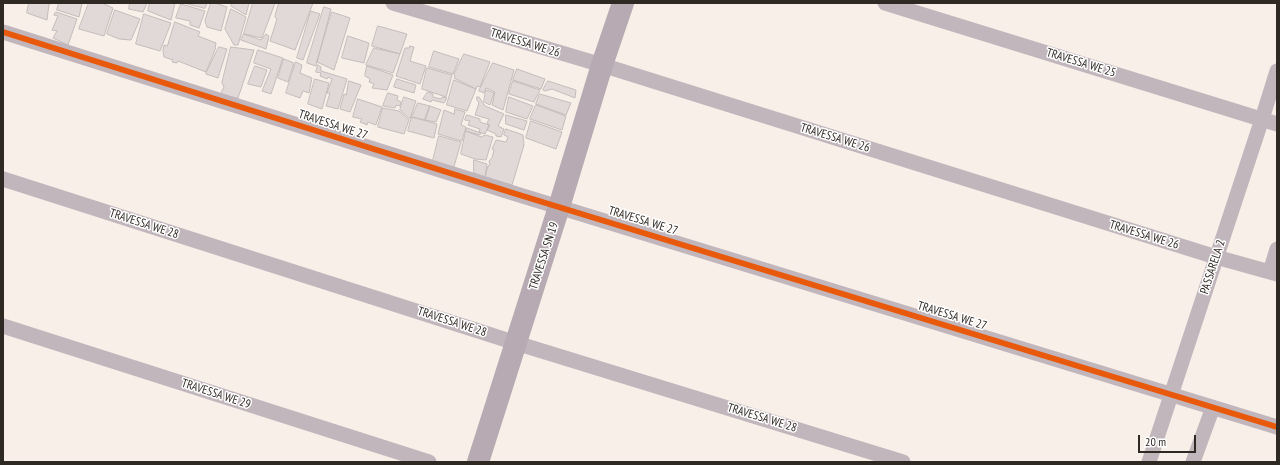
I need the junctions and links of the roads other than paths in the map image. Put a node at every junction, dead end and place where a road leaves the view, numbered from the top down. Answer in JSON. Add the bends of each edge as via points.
{"nodes":[{"id":1,"x":393,"y":3,"type":"edge"},
{"id":2,"x":623,"y":3,"type":"edge"},
{"id":3,"x":885,"y":3,"type":"edge"},
{"id":4,"x":3,"y":32,"type":"edge"},
{"id":5,"x":602,"y":66,"type":"junction"},
{"id":6,"x":1277,"y":71,"type":"edge"},
{"id":7,"x":1262,"y":119,"type":"junction"},
{"id":8,"x":1277,"y":124,"type":"edge"},
{"id":9,"x":3,"y":179,"type":"edge"},
{"id":10,"x":559,"y":207,"type":"junction"},
{"id":11,"x":1277,"y":249,"type":"edge"},
{"id":12,"x":1216,"y":257,"type":"junction"},
{"id":13,"x":1273,"y":273,"type":"edge"},
{"id":14,"x":3,"y":326,"type":"edge"},
{"id":15,"x":516,"y":343,"type":"junction"},
{"id":16,"x":1171,"y":394,"type":"junction"},
{"id":17,"x":1213,"y":407,"type":"junction"},
{"id":18,"x":1277,"y":427,"type":"edge"},
{"id":19,"x":429,"y":462,"type":"edge"},
{"id":20,"x":478,"y":462,"type":"edge"},
{"id":21,"x":903,"y":462,"type":"edge"},
{"id":22,"x":1149,"y":462,"type":"edge"},
{"id":23,"x":1193,"y":462,"type":"edge"}],
"edges":[{"from":1,"to":5,"type":"street","name":"TRAVESSA WE 26"},
{"from":2,"to":5,"type":"main road","name":"TRAVESSA SN 19"},
{"from":3,"to":7,"type":"street","name":"TRAVESSA WE 25"},
{"from":4,"to":10,"type":"street","name":"TRAVESSA WE 27"},
{"from":5,"to":10,"type":"main road","name":"TRAVESSA SN 19"},
{"from":5,"to":12,"type":"street","name":"TRAVESSA WE 26"},
{"from":6,"to":7,"type":"street","name":"PASSARELA 2"},
{"from":7,"to":8,"type":"street","name":"TRAVESSA WE 25"},
{"from":7,"to":12,"type":"street","name":"PASSARELA 2"},
{"from":9,"to":15,"type":"street","name":"TRAVESSA WE 28"},
{"from":10,"to":15,"type":"main road","name":"TRAVESSA SN 19"},
{"from":10,"to":16,"type":"street","name":"TRAVESSA WE 27"},
{"from":11,"to":13,"type":"street"},
{"from":12,"to":13,"type":"street","name":"TRAVESSA WE 26"},
{"from":12,"to":16,"type":"street","name":"PASSARELA 2"},
{"from":14,"to":19,"type":"street","name":"TRAVESSA WE 29"},
{"from":15,"to":20,"type":"main road","name":"TRAVESSA SN 19"},
{"from":15,"to":21,"type":"street","name":"TRAVESSA WE 28"},
{"from":16,"to":17,"type":"street","name":"TRAVESSA WE 27"},
{"from":16,"to":22,"type":"street","name":"PASSARELA 2"},
{"from":17,"to":18,"type":"street","name":"TRAVESSA WE 27"},
{"from":17,"to":23,"type":"street"}]}
